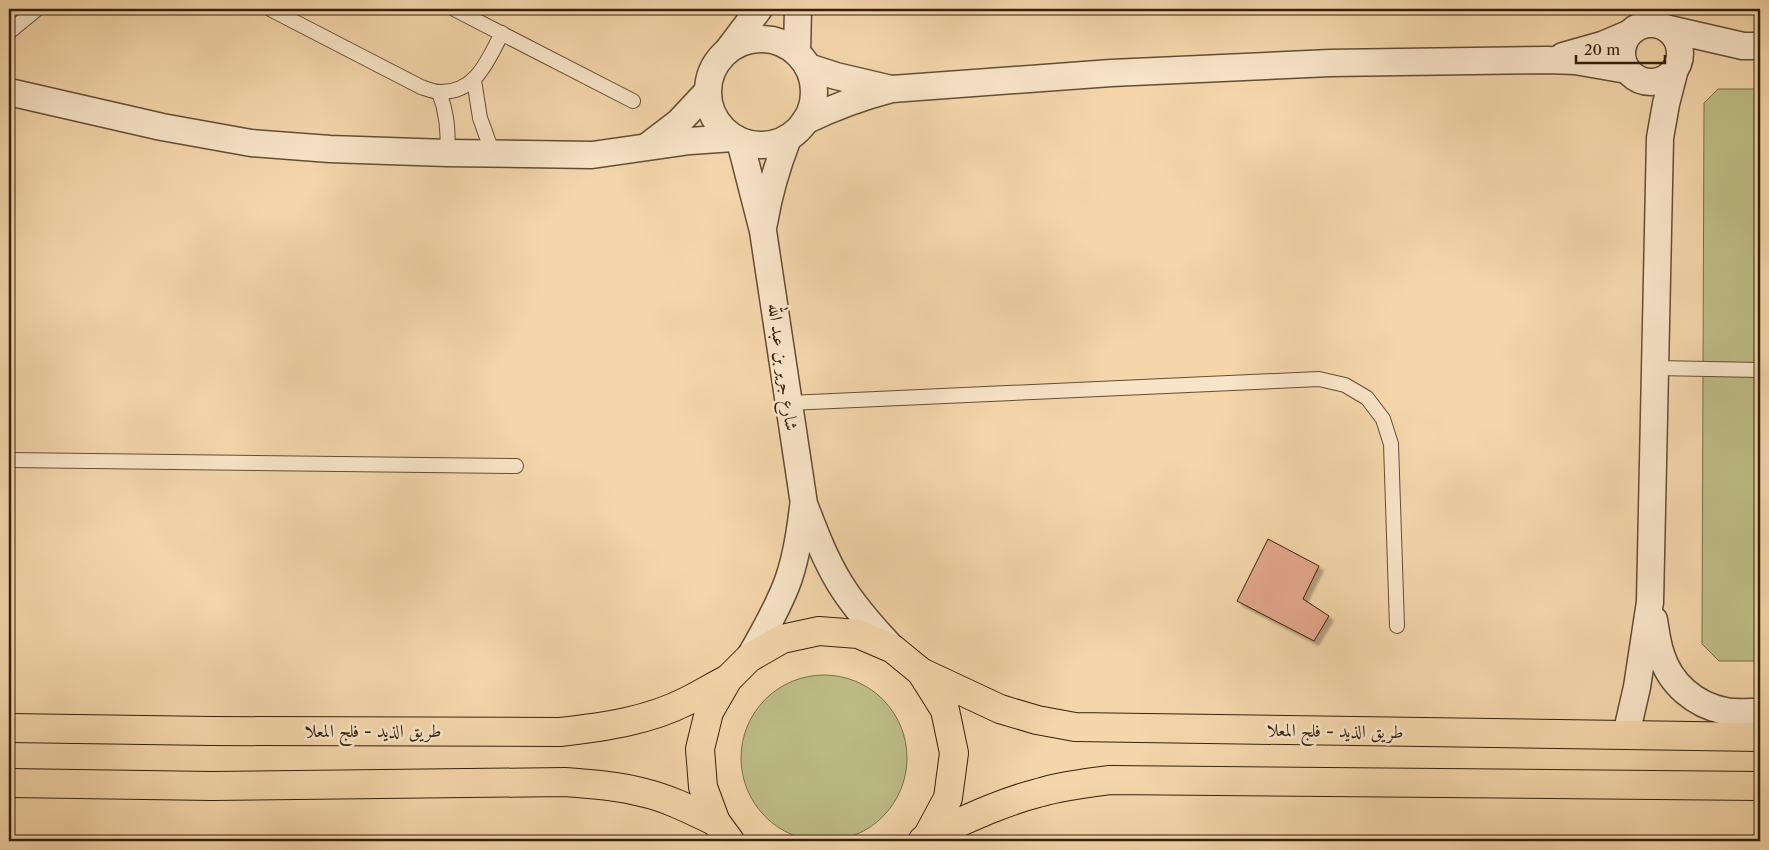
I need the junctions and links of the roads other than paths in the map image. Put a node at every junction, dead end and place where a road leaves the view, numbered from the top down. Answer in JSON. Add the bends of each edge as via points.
{"nodes":[{"id":1,"x":37,"y":9,"type":"edge"},
{"id":2,"x":270,"y":9,"type":"edge"},
{"id":3,"x":454,"y":9,"type":"edge"},
{"id":4,"x":759,"y":9,"type":"edge"},
{"id":5,"x":798,"y":9,"type":"edge"},
{"id":6,"x":1664,"y":21,"type":"edge"},
{"id":7,"x":1632,"y":24,"type":"edge"},
{"id":8,"x":9,"y":32,"type":"edge"},
{"id":9,"x":502,"y":33,"type":"junction"},
{"id":10,"x":1752,"y":46,"type":"edge"},
{"id":11,"x":727,"y":51,"type":"junction"},
{"id":12,"x":802,"y":60,"type":"junction"},
{"id":13,"x":1548,"y":60,"type":"junction"},
{"id":14,"x":1677,"y":66,"type":"junction"},
{"id":15,"x":1629,"y":73,"type":"junction"},
{"id":16,"x":474,"y":80,"type":"junction"},
{"id":17,"x":892,"y":89,"type":"junction"},
{"id":18,"x":9,"y":92,"type":"edge"},
{"id":19,"x":439,"y":92,"type":"junction"},
{"id":20,"x":707,"y":92,"type":"junction"},
{"id":21,"x":633,"y":101,"type":"dead end"},
{"id":22,"x":796,"y":130,"type":"junction"},
{"id":23,"x":1660,"y":138,"type":"junction"},
{"id":24,"x":737,"y":140,"type":"junction"},
{"id":25,"x":646,"y":147,"type":"junction"},
{"id":26,"x":447,"y":153,"type":"junction"},
{"id":27,"x":493,"y":154,"type":"junction"},
{"id":28,"x":763,"y":231,"type":"junction"},
{"id":29,"x":1656,"y":368,"type":"junction"},
{"id":30,"x":1760,"y":370,"type":"edge"},
{"id":31,"x":789,"y":403,"type":"junction"},
{"id":32,"x":9,"y":460,"type":"edge"},
{"id":33,"x":516,"y":466,"type":"dead end"},
{"id":34,"x":804,"y":504,"type":"junction"},
{"id":35,"x":1650,"y":602,"type":"junction"},
{"id":36,"x":1397,"y":626,"type":"dead end"},
{"id":37,"x":893,"y":649,"type":"junction"},
{"id":38,"x":749,"y":658,"type":"junction"},
{"id":39,"x":921,"y":672,"type":"junction"},
{"id":40,"x":728,"y":679,"type":"junction"},
{"id":41,"x":1760,"y":712,"type":"edge"},
{"id":42,"x":9,"y":728,"type":"edge"},
{"id":43,"x":1626,"y":736,"type":"junction"},
{"id":44,"x":1760,"y":737,"type":"edge"},
{"id":45,"x":9,"y":783,"type":"edge"},
{"id":46,"x":1760,"y":786,"type":"edge"},
{"id":47,"x":723,"y":832,"type":"edge"},
{"id":48,"x":924,"y":839,"type":"edge"}],
"edges":[{"from":1,"to":8,"type":"lane"},
{"from":2,"to":19,"type":"lane","via":[[421,87]]},
{"from":3,"to":9,"type":"lane"},
{"from":4,"to":11,"type":"street"},
{"from":5,"to":12,"type":"street"},
{"from":6,"to":7,"type":"street"},
{"from":6,"to":10,"type":"street"},
{"from":6,"to":14,"type":"street","via":[[1679,44]]},
{"from":7,"to":13,"type":"street","via":[[1602,44]]},
{"from":7,"to":15,"type":"street","via":[[1622,52]]},
{"from":9,"to":16,"type":"lane","via":[[486,65]]},
{"from":9,"to":21,"type":"lane"},
{"from":10,"to":14,"type":"street","via":[[1706,54]]},
{"from":11,"to":12,"type":"street","via":[[744,42],[762,39],[780,42]]},
{"from":11,"to":20,"type":"street","via":[[710,77]]},
{"from":12,"to":17,"type":"street","via":[[845,79]]},
{"from":12,"to":22,"type":"street","via":[[814,85],[812,104]]},
{"from":13,"to":15,"type":"street","via":[[1575,61]]},
{"from":13,"to":17,"type":"street","via":[[1330,63],[1110,73]]},
{"from":14,"to":15,"type":"street","via":[[1666,78],[1654,82],[1642,81]]},
{"from":14,"to":23,"type":"street"},
{"from":15,"to":23,"type":"street","via":[[1648,106]]},
{"from":16,"to":19,"type":"lane","via":[[458,90]]},
{"from":16,"to":27,"type":"lane","via":[[480,118]]},
{"from":17,"to":22,"type":"street","via":[[840,104]]},
{"from":18,"to":26,"type":"street","via":[[162,127],[251,143]]},
{"from":19,"to":26,"type":"lane","via":[[448,122]]},
{"from":20,"to":24,"type":"street","via":[[714,119]]},
{"from":20,"to":25,"type":"street","via":[[679,122]]},
{"from":22,"to":24,"type":"street","via":[[772,144],[756,145]]},
{"from":22,"to":28,"type":"street","name":"شارع جرير بن عبد الله","via":[[776,168]]},
{"from":23,"to":29,"type":"street"},
{"from":24,"to":25,"type":"street","via":[[690,140]]},
{"from":24,"to":28,"type":"street","name":"شارع جرير بن عبد الله"},
{"from":25,"to":27,"type":"street","via":[[592,155]]},
{"from":26,"to":27,"type":"street"},
{"from":28,"to":31,"type":"street","name":"شارع جرير بن عبد الله"},
{"from":29,"to":30,"type":"lane"},
{"from":29,"to":35,"type":"street"},
{"from":31,"to":34,"type":"street","name":"شارع جرير بن عبد الله"},
{"from":31,"to":36,"type":"lane","via":[[1319,379],[1345,385],[1367,398],[1383,419],[1391,444]]},
{"from":32,"to":33,"type":"lane"},
{"from":34,"to":37,"type":"street","name":"شارع جرير بن عبد الله","via":[[819,544],[839,582]]},
{"from":34,"to":38,"type":"street","name":"شارع جرير بن عبد الله","via":[[787,584],[771,622]]},
{"from":35,"to":41,"type":"street","via":[[1661,655],[1679,687],[1709,707],[1727,712]]},
{"from":35,"to":43,"type":"street"},
{"from":37,"to":38,"type":"highway","via":[[858,634],[820,631],[782,639]]},
{"from":37,"to":39,"type":"highway"},
{"from":38,"to":40,"type":"highway"},
{"from":39,"to":43,"type":"highway","name":"طريق الذيد - فلج المعلا","via":[[1000,709],[1075,727]]},
{"from":39,"to":48,"type":"highway","via":[[945,710],[954,753],[948,798]]},
{"from":40,"to":42,"type":"highway","name":"طريق الذيد - فلج المعلا","via":[[686,702],[651,716],[604,727],[560,732]]},
{"from":40,"to":47,"type":"highway","via":[[709,712],[700,749],[703,786]]},
{"from":43,"to":44,"type":"highway","name":"طريق الذيد - فلج المعلا"},
{"from":45,"to":47,"type":"highway","via":[[222,786],[565,782],[646,793],[683,806]]},
{"from":46,"to":48,"type":"highway","via":[[1110,780],[1036,793],[1000,805]]}]}
